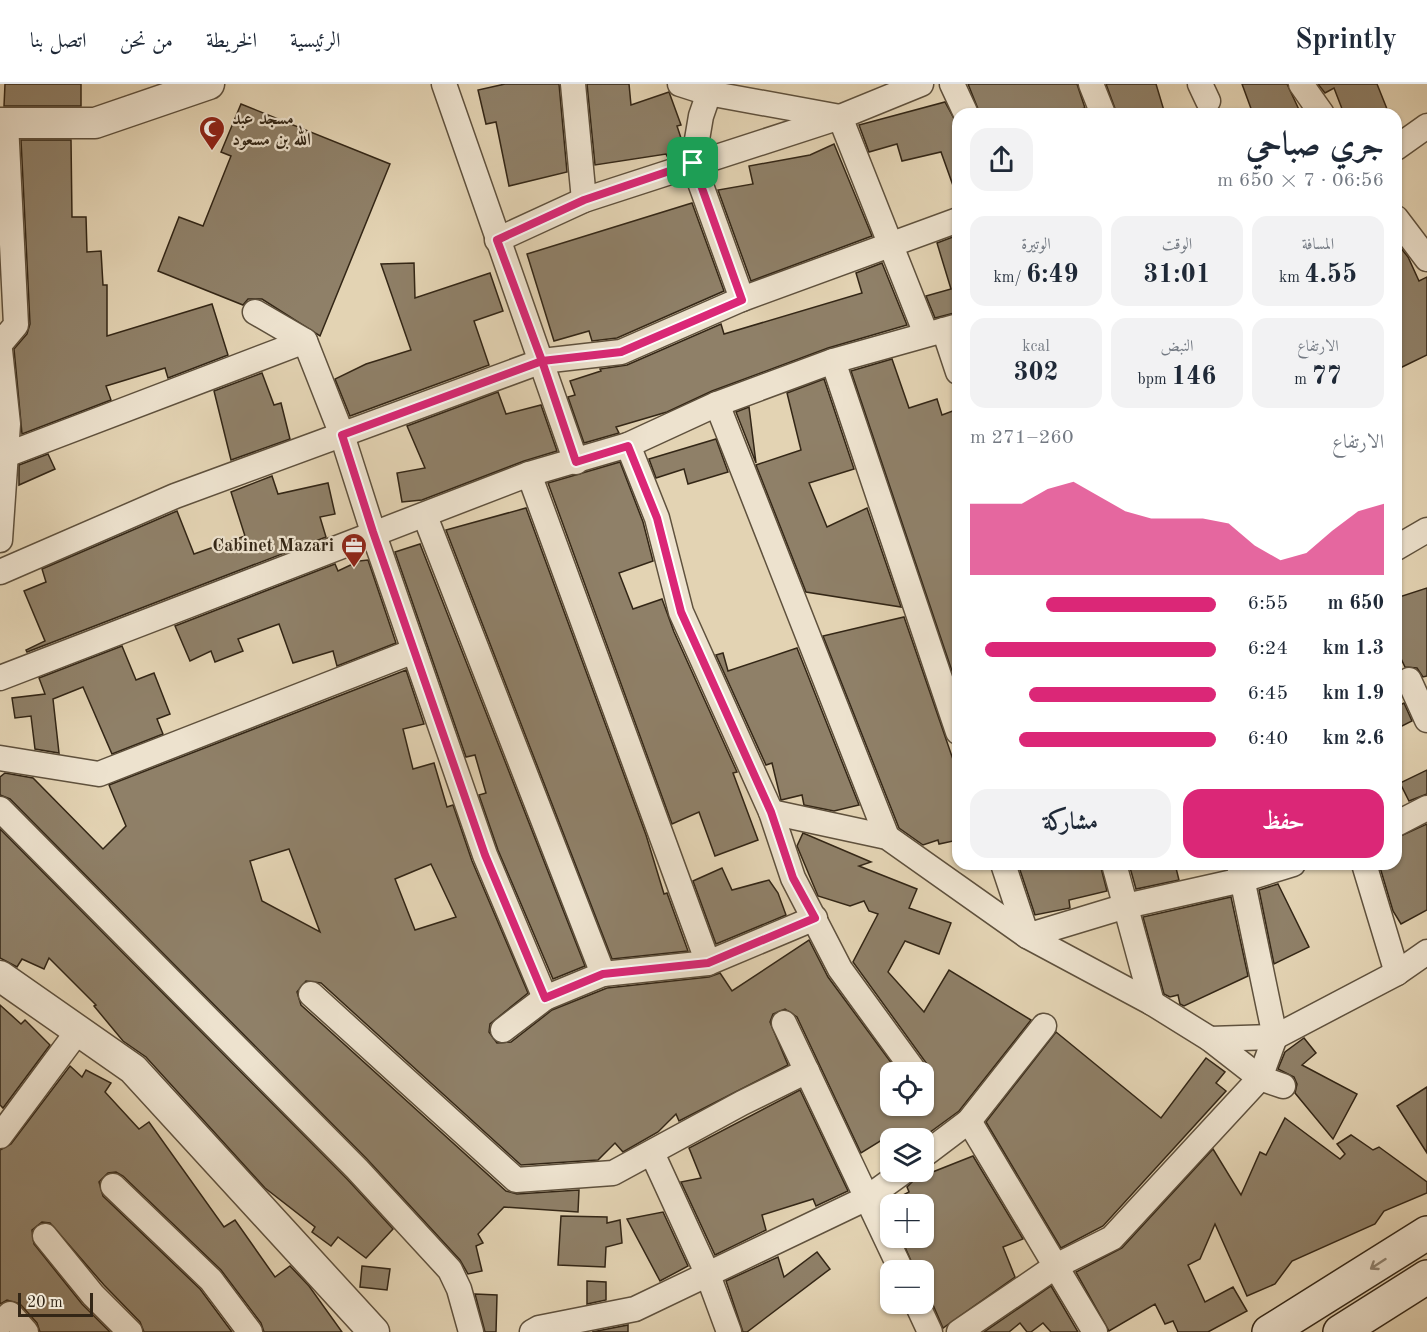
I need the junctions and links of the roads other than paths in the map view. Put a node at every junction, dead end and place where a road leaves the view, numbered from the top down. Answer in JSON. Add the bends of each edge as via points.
{"nodes":[{"id":1,"x":209,"y":84,"type":"edge"},
{"id":2,"x":444,"y":84,"type":"edge"},
{"id":3,"x":573,"y":84,"type":"edge"},
{"id":4,"x":680,"y":84,"type":"edge"},
{"id":5,"x":921,"y":84,"type":"edge"},
{"id":6,"x":952,"y":84,"type":"edge"},
{"id":7,"x":1091,"y":84,"type":"edge"},
{"id":8,"x":1301,"y":84,"type":"edge"},
{"id":9,"x":710,"y":88,"type":"edge"},
{"id":10,"x":963,"y":108,"type":"edge"},
{"id":11,"x":1101,"y":108,"type":"edge"},
{"id":12,"x":1318,"y":108,"type":"edge"},
{"id":13,"x":840,"y":117,"type":"junction"},
{"id":14,"x":3,"y":123,"type":"edge"},
{"id":15,"x":1427,"y":126,"type":"edge"},
{"id":16,"x":1402,"y":144,"type":"edge"},
{"id":17,"x":693,"y":163,"type":"junction"},
{"id":18,"x":584,"y":200,"type":"junction"},
{"id":19,"x":952,"y":222,"type":"edge"},
{"id":20,"x":5,"y":223,"type":"edge"},
{"id":21,"x":1402,"y":226,"type":"edge"},
{"id":22,"x":497,"y":240,"type":"junction"},
{"id":23,"x":891,"y":245,"type":"junction"},
{"id":24,"x":1427,"y":259,"type":"edge"},
{"id":25,"x":742,"y":300,"type":"junction"},
{"id":26,"x":255,"y":312,"type":"dead end"},
{"id":27,"x":8,"y":324,"type":"edge"},
{"id":28,"x":943,"y":330,"type":"edge"},
{"id":29,"x":306,"y":341,"type":"junction"},
{"id":30,"x":0,"y":344,"type":"edge"},
{"id":31,"x":0,"y":350,"type":"edge"},
{"id":32,"x":952,"y":355,"type":"edge"},
{"id":33,"x":542,"y":361,"type":"junction"},
{"id":34,"x":833,"y":361,"type":"junction"},
{"id":35,"x":717,"y":404,"type":"junction"},
{"id":36,"x":4,"y":424,"type":"edge"},
{"id":37,"x":342,"y":435,"type":"junction"},
{"id":38,"x":628,"y":446,"type":"junction"},
{"id":39,"x":6,"y":455,"type":"junction"},
{"id":40,"x":576,"y":462,"type":"junction"},
{"id":41,"x":528,"y":474,"type":"junction"},
{"id":42,"x":425,"y":516,"type":"junction"},
{"id":43,"x":0,"y":526,"type":"edge"},
{"id":44,"x":1427,"y":530,"type":"edge"},
{"id":45,"x":373,"y":532,"type":"junction"},
{"id":46,"x":1402,"y":545,"type":"edge"},
{"id":47,"x":0,"y":572,"type":"edge"},
{"id":48,"x":414,"y":651,"type":"junction"},
{"id":49,"x":0,"y":678,"type":"edge"},
{"id":50,"x":1411,"y":679,"type":"edge"},
{"id":51,"x":952,"y":714,"type":"edge"},
{"id":52,"x":1427,"y":720,"type":"edge"},
{"id":53,"x":0,"y":758,"type":"edge"},
{"id":54,"x":1427,"y":808,"type":"edge"},
{"id":55,"x":0,"y":809,"type":"edge"},
{"id":56,"x":771,"y":812,"type":"junction"},
{"id":57,"x":1402,"y":821,"type":"edge"},
{"id":58,"x":887,"y":837,"type":"junction"},
{"id":59,"x":1005,"y":870,"type":"edge"},
{"id":60,"x":1116,"y":870,"type":"edge"},
{"id":61,"x":1366,"y":870,"type":"edge"},
{"id":62,"x":1240,"y":872,"type":"edge"},
{"id":63,"x":1126,"y":906,"type":"junction"},
{"id":64,"x":815,"y":918,"type":"junction"},
{"id":65,"x":1027,"y":936,"type":"junction"},
{"id":66,"x":1427,"y":952,"type":"edge"},
{"id":67,"x":708,"y":963,"type":"junction"},
{"id":68,"x":1397,"y":973,"type":"junction"},
{"id":69,"x":603,"y":974,"type":"junction"},
{"id":70,"x":0,"y":976,"type":"edge"},
{"id":71,"x":311,"y":994,"type":"dead end"},
{"id":72,"x":545,"y":998,"type":"junction"},
{"id":73,"x":1152,"y":1003,"type":"junction"},
{"id":74,"x":784,"y":1023,"type":"dead end"},
{"id":75,"x":1044,"y":1026,"type":"dead end"},
{"id":76,"x":503,"y":1030,"type":"dead end"},
{"id":77,"x":78,"y":1031,"type":"junction"},
{"id":78,"x":1275,"y":1037,"type":"junction"},
{"id":79,"x":1210,"y":1039,"type":"junction"},
{"id":80,"x":908,"y":1062,"type":"edge"},
{"id":81,"x":807,"y":1071,"type":"junction"},
{"id":82,"x":1260,"y":1078,"type":"junction"},
{"id":83,"x":1283,"y":1086,"type":"dead end"},
{"id":84,"x":7,"y":1113,"type":"edge"},
{"id":85,"x":969,"y":1121,"type":"junction"},
{"id":86,"x":0,"y":1136,"type":"edge"},
{"id":87,"x":934,"y":1147,"type":"edge"},
{"id":88,"x":652,"y":1153,"type":"junction"},
{"id":89,"x":889,"y":1182,"type":"edge"},
{"id":90,"x":112,"y":1186,"type":"dead end"},
{"id":91,"x":867,"y":1198,"type":"junction"},
{"id":92,"x":1427,"y":1233,"type":"edge"},
{"id":93,"x":45,"y":1236,"type":"dead end"},
{"id":94,"x":896,"y":1260,"type":"edge"},
{"id":95,"x":1056,"y":1266,"type":"junction"},
{"id":96,"x":708,"y":1275,"type":"junction"},
{"id":97,"x":1427,"y":1277,"type":"edge"},
{"id":98,"x":922,"y":1314,"type":"edge"},
{"id":99,"x":0,"y":1324,"type":"edge"},
{"id":100,"x":26,"y":1332,"type":"edge"},
{"id":101,"x":130,"y":1332,"type":"edge"},
{"id":102,"x":250,"y":1332,"type":"edge"},
{"id":103,"x":374,"y":1332,"type":"edge"},
{"id":104,"x":471,"y":1332,"type":"edge"},
{"id":105,"x":532,"y":1332,"type":"edge"},
{"id":106,"x":729,"y":1332,"type":"edge"},
{"id":107,"x":930,"y":1332,"type":"edge"},
{"id":108,"x":959,"y":1332,"type":"edge"},
{"id":109,"x":1095,"y":1332,"type":"edge"},
{"id":110,"x":1269,"y":1332,"type":"edge"},
{"id":111,"x":1340,"y":1332,"type":"edge"}],
"edges":[{"from":1,"to":14,"type":"street","via":[[95,123]]},
{"from":2,"to":22,"type":"street"},
{"from":3,"to":18,"type":"street"},
{"from":4,"to":9,"type":"street"},
{"from":5,"to":13,"type":"street"},
{"from":6,"to":10,"type":"street"},
{"from":7,"to":11,"type":"street"},
{"from":8,"to":12,"type":"street"},
{"from":9,"to":13,"type":"street"},
{"from":9,"to":17,"type":"street"},
{"from":13,"to":17,"type":"street"},
{"from":13,"to":23,"type":"street"},
{"from":14,"to":20,"type":"street"},
{"from":15,"to":16,"type":"street"},
{"from":17,"to":18,"type":"street"},
{"from":17,"to":25,"type":"street"},
{"from":18,"to":22,"type":"street"},
{"from":19,"to":23,"type":"street"},
{"from":20,"to":27,"type":"street"},
{"from":21,"to":24,"type":"street"},
{"from":22,"to":33,"type":"street"},
{"from":23,"to":25,"type":"street"},
{"from":23,"to":28,"type":"street"},
{"from":25,"to":33,"type":"street","via":[[621,352]]},
{"from":26,"to":29,"type":"street"},
{"from":27,"to":30,"type":"street"},
{"from":28,"to":32,"type":"street"},
{"from":28,"to":34,"type":"street"},
{"from":29,"to":37,"type":"street"},
{"from":29,"to":39,"type":"street"},
{"from":31,"to":36,"type":"street"},
{"from":33,"to":37,"type":"street"},
{"from":33,"to":40,"type":"street"},
{"from":34,"to":35,"type":"street"},
{"from":34,"to":51,"type":"street"},
{"from":35,"to":38,"type":"street"},
{"from":35,"to":58,"type":"street"},
{"from":36,"to":39,"type":"street"},
{"from":37,"to":45,"type":"street"},
{"from":37,"to":47,"type":"street","via":[[175,496]]},
{"from":38,"to":40,"type":"street"},
{"from":38,"to":56,"type":"street","via":[[657,518],[681,612]]},
{"from":39,"to":43,"type":"street"},
{"from":40,"to":41,"type":"street"},
{"from":41,"to":42,"type":"street"},
{"from":41,"to":67,"type":"street"},
{"from":42,"to":45,"type":"street"},
{"from":42,"to":69,"type":"street"},
{"from":44,"to":46,"type":"street"},
{"from":45,"to":48,"type":"street"},
{"from":45,"to":49,"type":"street"},
{"from":48,"to":53,"type":"street","via":[[99,774]]},
{"from":48,"to":72,"type":"street","via":[[485,855]]},
{"from":50,"to":52,"type":"street"},
{"from":54,"to":57,"type":"street"},
{"from":55,"to":104,"type":"street","via":[[357,1169],[450,1270]]},
{"from":56,"to":58,"type":"street"},
{"from":56,"to":64,"type":"street","via":[[793,878]]},
{"from":58,"to":65,"type":"street"},
{"from":59,"to":65,"type":"street"},
{"from":60,"to":63,"type":"street"},
{"from":61,"to":68,"type":"street"},
{"from":62,"to":63,"type":"street"},
{"from":62,"to":78,"type":"street"},
{"from":63,"to":65,"type":"street"},
{"from":63,"to":73,"type":"street"},
{"from":64,"to":67,"type":"street"},
{"from":64,"to":80,"type":"street","via":[[840,969]]},
{"from":65,"to":73,"type":"street"},
{"from":66,"to":68,"type":"street"},
{"from":67,"to":69,"type":"street"},
{"from":68,"to":78,"type":"street"},
{"from":69,"to":72,"type":"street"},
{"from":70,"to":77,"type":"street"},
{"from":71,"to":88,"type":"street","via":[[516,1180],[613,1173]]},
{"from":72,"to":76,"type":"street"},
{"from":73,"to":79,"type":"street"},
{"from":74,"to":81,"type":"street"},
{"from":75,"to":85,"type":"street"},
{"from":77,"to":84,"type":"street"},
{"from":77,"to":103,"type":"street","via":[[133,1069]]},
{"from":78,"to":79,"type":"street"},
{"from":78,"to":82,"type":"street"},
{"from":79,"to":82,"type":"street"},
{"from":81,"to":88,"type":"street"},
{"from":81,"to":91,"type":"street"},
{"from":82,"to":83,"type":"street"},
{"from":82,"to":95,"type":"street","via":[[1112,1238]]},
{"from":84,"to":86,"type":"street"},
{"from":85,"to":87,"type":"street"},
{"from":85,"to":95,"type":"street"},
{"from":88,"to":96,"type":"street"},
{"from":89,"to":91,"type":"street"},
{"from":90,"to":102,"type":"street","via":[[211,1280]]},
{"from":91,"to":94,"type":"street"},
{"from":91,"to":96,"type":"street"},
{"from":92,"to":110,"type":"main road","one_way":true},
{"from":93,"to":101,"type":"street","via":[[93,1295]]},
{"from":95,"to":108,"type":"street"},
{"from":95,"to":109,"type":"street"},
{"from":96,"to":105,"type":"street","via":[[635,1308]]},
{"from":96,"to":106,"type":"street"},
{"from":97,"to":111,"type":"main road"},
{"from":98,"to":107,"type":"street"},
{"from":99,"to":100,"type":"street","via":[[10,1314]]}]}
